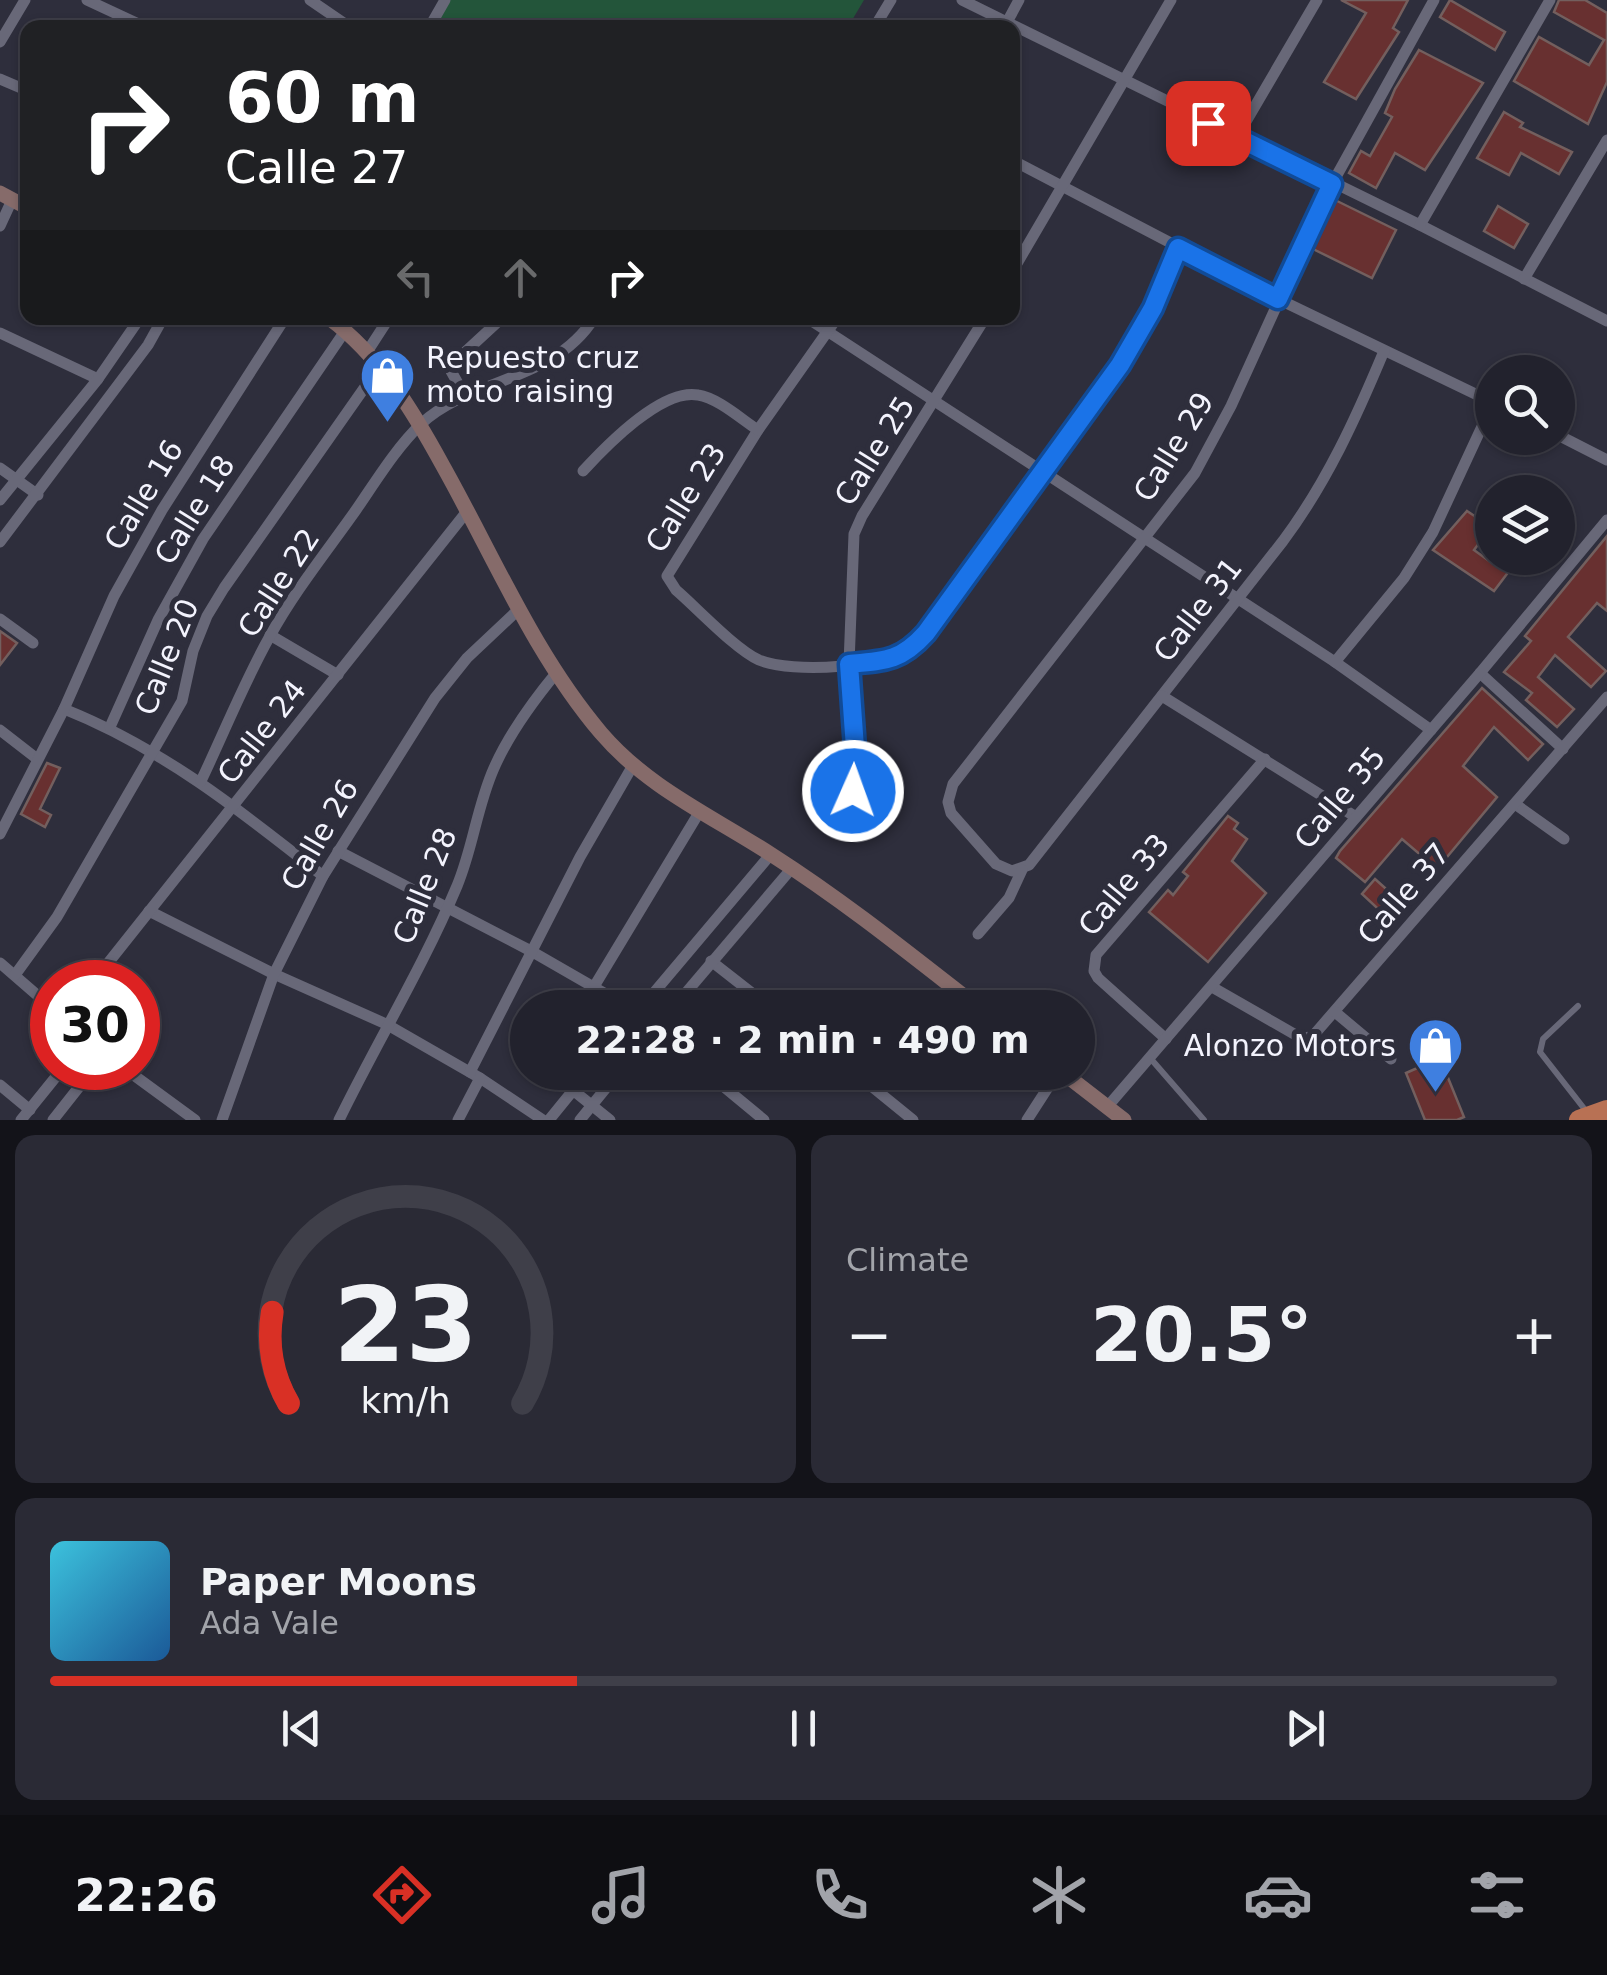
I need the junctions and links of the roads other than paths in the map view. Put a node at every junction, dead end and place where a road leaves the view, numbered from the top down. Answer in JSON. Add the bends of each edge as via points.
{"nodes":[{"id":1,"x":24,"y":0,"type":"edge"},
{"id":2,"x":87,"y":0,"type":"edge"},
{"id":3,"x":310,"y":0,"type":"edge"},
{"id":4,"x":962,"y":0,"type":"edge"},
{"id":5,"x":1171,"y":0,"type":"edge"},
{"id":6,"x":1317,"y":0,"type":"edge"},
{"id":7,"x":1434,"y":0,"type":"edge"},
{"id":8,"x":1550,"y":0,"type":"edge"},
{"id":9,"x":131,"y":20,"type":"edge"},
{"id":10,"x":339,"y":20,"type":"edge"},
{"id":11,"x":999,"y":20,"type":"edge"},
{"id":12,"x":1020,"y":31,"type":"edge"},
{"id":13,"x":0,"y":42,"type":"edge"},
{"id":14,"x":1124,"y":81,"type":"junction"},
{"id":15,"x":1237,"y":137,"type":"junction"},
{"id":16,"x":1607,"y":140,"type":"edge"},
{"id":17,"x":1020,"y":164,"type":"edge"},
{"id":18,"x":1332,"y":184,"type":"junction"},
{"id":19,"x":1063,"y":186,"type":"junction"},
{"id":20,"x":13,"y":200,"type":"edge"},
{"id":21,"x":1420,"y":225,"type":"junction"},
{"id":22,"x":0,"y":226,"type":"edge"},
{"id":23,"x":1178,"y":248,"type":"junction"},
{"id":24,"x":1020,"y":259,"type":"edge"},
{"id":25,"x":1524,"y":279,"type":"junction"},
{"id":26,"x":1278,"y":299,"type":"junction"},
{"id":27,"x":1607,"y":321,"type":"edge"},
{"id":28,"x":135,"y":325,"type":"edge"},
{"id":29,"x":159,"y":325,"type":"edge"},
{"id":30,"x":281,"y":325,"type":"edge"},
{"id":31,"x":335,"y":325,"type":"edge"},
{"id":32,"x":340,"y":325,"type":"edge"},
{"id":33,"x":384,"y":325,"type":"edge"},
{"id":34,"x":495,"y":325,"type":"edge"},
{"id":35,"x":587,"y":325,"type":"edge"},
{"id":36,"x":818,"y":325,"type":"edge"},
{"id":37,"x":832,"y":325,"type":"edge"},
{"id":38,"x":981,"y":325,"type":"edge"},
{"id":39,"x":828,"y":332,"type":"junction"},
{"id":40,"x":0,"y":333,"type":"edge"},
{"id":41,"x":1384,"y":350,"type":"junction"},
{"id":42,"x":367,"y":352,"type":"junction"},
{"id":43,"x":379,"y":367,"type":"junction"},
{"id":44,"x":98,"y":379,"type":"junction"},
{"id":45,"x":1475,"y":396,"type":"edge"},
{"id":46,"x":466,"y":398,"type":"junction"},
{"id":47,"x":935,"y":402,"type":"junction"},
{"id":48,"x":420,"y":425,"type":"junction"},
{"id":49,"x":758,"y":430,"type":"junction"},
{"id":50,"x":1475,"y":440,"type":"edge"},
{"id":51,"x":1575,"y":444,"type":"edge"},
{"id":52,"x":1607,"y":460,"type":"edge"},
{"id":53,"x":0,"y":468,"type":"edge"},
{"id":54,"x":584,"y":471,"type":"dead end"},
{"id":55,"x":1040,"y":471,"type":"junction"},
{"id":56,"x":16,"y":479,"type":"junction"},
{"id":57,"x":38,"y":495,"type":"junction"},
{"id":58,"x":0,"y":500,"type":"edge"},
{"id":59,"x":468,"y":510,"type":"junction"},
{"id":60,"x":1607,"y":520,"type":"edge"},
{"id":61,"x":1143,"y":538,"type":"junction"},
{"id":62,"x":0,"y":542,"type":"edge"},
{"id":63,"x":1237,"y":600,"type":"junction"},
{"id":64,"x":519,"y":609,"type":"junction"},
{"id":65,"x":0,"y":619,"type":"edge"},
{"id":66,"x":270,"y":635,"type":"junction"},
{"id":67,"x":33,"y":643,"type":"dead end"},
{"id":68,"x":1335,"y":662,"type":"junction"},
{"id":69,"x":849,"y":664,"type":"junction"},
{"id":70,"x":557,"y":672,"type":"junction"},
{"id":71,"x":1480,"y":673,"type":"junction"},
{"id":72,"x":338,"y":675,"type":"junction"},
{"id":73,"x":1162,"y":696,"type":"junction"},
{"id":74,"x":1607,"y":696,"type":"edge"},
{"id":75,"x":64,"y":709,"type":"junction"},
{"id":76,"x":110,"y":727,"type":"junction"},
{"id":77,"x":0,"y":730,"type":"edge"},
{"id":78,"x":1431,"y":730,"type":"junction"},
{"id":79,"x":1562,"y":749,"type":"junction"},
{"id":80,"x":152,"y":752,"type":"junction"},
{"id":81,"x":36,"y":758,"type":"junction"},
{"id":82,"x":1265,"y":759,"type":"junction"},
{"id":83,"x":632,"y":767,"type":"junction"},
{"id":84,"x":201,"y":781,"type":"junction"},
{"id":85,"x":847,"y":801,"type":"dead end"},
{"id":86,"x":1515,"y":804,"type":"junction"},
{"id":87,"x":235,"y":807,"type":"junction"},
{"id":88,"x":700,"y":811,"type":"junction"},
{"id":89,"x":1356,"y":816,"type":"junction"},
{"id":90,"x":0,"y":834,"type":"edge"},
{"id":91,"x":1564,"y":839,"type":"dead end"},
{"id":92,"x":338,"y":850,"type":"junction"},
{"id":93,"x":772,"y":854,"type":"junction"},
{"id":94,"x":792,"y":868,"type":"junction"},
{"id":95,"x":1017,"y":870,"type":"junction"},
{"id":96,"x":322,"y":876,"type":"junction"},
{"id":97,"x":447,"y":908,"type":"junction"},
{"id":98,"x":149,"y":911,"type":"junction"},
{"id":99,"x":978,"y":934,"type":"dead end"},
{"id":100,"x":531,"y":950,"type":"junction"},
{"id":101,"x":110,"y":960,"type":"edge"},
{"id":102,"x":711,"y":961,"type":"junction"},
{"id":103,"x":0,"y":963,"type":"edge"},
{"id":104,"x":274,"y":974,"type":"junction"},
{"id":105,"x":15,"y":975,"type":"junction"},
{"id":106,"x":595,"y":985,"type":"junction"},
{"id":107,"x":1212,"y":987,"type":"junction"},
{"id":108,"x":30,"y":988,"type":"edge"},
{"id":109,"x":603,"y":990,"type":"edge"},
{"id":110,"x":656,"y":990,"type":"edge"},
{"id":111,"x":687,"y":990,"type":"edge"},
{"id":112,"x":748,"y":990,"type":"edge"},
{"id":113,"x":955,"y":990,"type":"edge"},
{"id":114,"x":1578,"y":1006,"type":"dead end"},
{"id":115,"x":1335,"y":1012,"type":"junction"},
{"id":116,"x":386,"y":1024,"type":"junction"},
{"id":117,"x":1166,"y":1039,"type":"junction"},
{"id":118,"x":1150,"y":1058,"type":"junction"},
{"id":119,"x":1392,"y":1059,"type":"dead end"},
{"id":120,"x":475,"y":1075,"type":"junction"},
{"id":121,"x":0,"y":1085,"type":"edge"},
{"id":122,"x":46,"y":1090,"type":"edge"},
{"id":123,"x":77,"y":1090,"type":"edge"},
{"id":124,"x":154,"y":1090,"type":"edge"},
{"id":125,"x":574,"y":1090,"type":"joint"},
{"id":126,"x":605,"y":1090,"type":"edge"},
{"id":127,"x":728,"y":1090,"type":"edge"},
{"id":128,"x":876,"y":1090,"type":"edge"},
{"id":129,"x":1048,"y":1090,"type":"edge"},
{"id":130,"x":1085,"y":1090,"type":"edge"},
{"id":131,"x":592,"y":1106,"type":"junction"},
{"id":132,"x":1108,"y":1106,"type":"junction"},
{"id":133,"x":26,"y":1115,"type":"edge"},
{"id":134,"x":1592,"y":1115,"type":"edge"},
{"id":135,"x":53,"y":1120,"type":"edge"},
{"id":136,"x":195,"y":1120,"type":"edge"},
{"id":137,"x":222,"y":1120,"type":"edge"},
{"id":138,"x":338,"y":1120,"type":"edge"},
{"id":139,"x":458,"y":1120,"type":"edge"},
{"id":140,"x":546,"y":1120,"type":"edge"},
{"id":141,"x":580,"y":1120,"type":"edge"},
{"id":142,"x":610,"y":1120,"type":"edge"},
{"id":143,"x":764,"y":1120,"type":"edge"},
{"id":144,"x":913,"y":1120,"type":"edge"},
{"id":145,"x":1027,"y":1120,"type":"edge"},
{"id":146,"x":1124,"y":1120,"type":"edge"},
{"id":147,"x":1204,"y":1120,"type":"edge"}],
"edges":[{"from":1,"to":13,"type":"street"},
{"from":2,"to":9,"type":"street"},
{"from":3,"to":10,"type":"street"},
{"from":4,"to":11,"type":"street"},
{"from":5,"to":14,"type":"street"},
{"from":6,"to":15,"type":"street"},
{"from":7,"to":18,"type":"street","name":"Calle 29"},
{"from":8,"to":21,"type":"street"},
{"from":12,"to":14,"type":"street"},
{"from":14,"to":15,"type":"street"},
{"from":14,"to":19,"type":"street"},
{"from":15,"to":18,"type":"street"},
{"from":16,"to":25,"type":"street"},
{"from":17,"to":19,"type":"street"},
{"from":18,"to":21,"type":"street"},
{"from":18,"to":26,"type":"street","name":"Calle 29"},
{"from":19,"to":23,"type":"street"},
{"from":19,"to":24,"type":"street"},
{"from":20,"to":22,"type":"street"},
{"from":21,"to":25,"type":"street"},
{"from":23,"to":26,"type":"street"},
{"from":23,"to":55,"type":"street","via":[[1120,365]]},
{"from":25,"to":27,"type":"street"},
{"from":26,"to":41,"type":"street"},
{"from":26,"to":61,"type":"street","name":"Calle 29","via":[[1195,472]]},
{"from":28,"to":44,"type":"street"},
{"from":29,"to":57,"type":"street"},
{"from":30,"to":75,"type":"street","name":"Calle 16","via":[[162,510],[114,596]]},
{"from":31,"to":76,"type":"street","name":"Calle 18","via":[[203,539]]},
{"from":32,"to":42,"type":"main road"},
{"from":33,"to":42,"type":"street"},
{"from":34,"to":46,"type":"street","via":[[451,366]]},
{"from":35,"to":46,"type":"street","via":[[560,352]]},
{"from":36,"to":39,"type":"street"},
{"from":37,"to":39,"type":"street","name":"Calle 23"},
{"from":38,"to":47,"type":"street","name":"Calle 25"},
{"from":39,"to":47,"type":"street"},
{"from":39,"to":49,"type":"street","name":"Calle 23"},
{"from":40,"to":44,"type":"street"},
{"from":41,"to":45,"type":"street"},
{"from":41,"to":63,"type":"street","name":"Calle 31","via":[[1314,500]]},
{"from":42,"to":43,"type":"main road"},
{"from":43,"to":48,"type":"main road"},
{"from":43,"to":80,"type":"street","name":"Calle 20","via":[[224,588],[193,651],[182,701]]},
{"from":44,"to":56,"type":"street"},
{"from":46,"to":48,"type":"street"},
{"from":47,"to":55,"type":"street"},
{"from":47,"to":69,"type":"street","name":"Calle 25","via":[[854,534]]},
{"from":48,"to":59,"type":"main road"},
{"from":48,"to":66,"type":"street","name":"Calle 22"},
{"from":49,"to":54,"type":"street","via":[[708,398],[682,396],[645,415]]},
{"from":49,"to":69,"type":"street","name":"Calle 23","via":[[667,576],[758,659]]},
{"from":50,"to":68,"type":"street","via":[[1424,548]]},
{"from":51,"to":52,"type":"street"},
{"from":53,"to":56,"type":"street"},
{"from":55,"to":61,"type":"street"},
{"from":55,"to":69,"type":"street","via":[[916,644],[891,659]]},
{"from":56,"to":57,"type":"street"},
{"from":56,"to":58,"type":"street"},
{"from":57,"to":62,"type":"street"},
{"from":59,"to":64,"type":"main road"},
{"from":59,"to":72,"type":"street","name":"Calle 24"},
{"from":60,"to":71,"type":"street","name":"Calle 35"},
{"from":61,"to":63,"type":"street"},
{"from":61,"to":95,"type":"street","name":"Calle 29","via":[[950,792],[960,827],[996,864]]},
{"from":63,"to":68,"type":"street"},
{"from":63,"to":73,"type":"street","name":"Calle 31"},
{"from":64,"to":70,"type":"main road"},
{"from":64,"to":92,"type":"street","name":"Calle 26","via":[[451,676]]},
{"from":65,"to":67,"type":"street"},
{"from":66,"to":72,"type":"street"},
{"from":66,"to":84,"type":"street","name":"Calle 22"},
{"from":68,"to":78,"type":"street"},
{"from":69,"to":85,"type":"street","name":"Calle 25","via":[[856,773]]},
{"from":70,"to":83,"type":"main road"},
{"from":70,"to":97,"type":"street","name":"Calle 28","via":[[494,768]]},
{"from":71,"to":78,"type":"street","name":"Calle 35"},
{"from":71,"to":79,"type":"street"},
{"from":72,"to":87,"type":"street","name":"Calle 24"},
{"from":73,"to":82,"type":"street"},
{"from":73,"to":95,"type":"street","name":"Calle 31","via":[[1029,865]]},
{"from":74,"to":79,"type":"street","name":"Calle 37"},
{"from":75,"to":76,"type":"street"},
{"from":75,"to":81,"type":"street","name":"Calle 16"},
{"from":76,"to":80,"type":"street"},
{"from":77,"to":81,"type":"street"},
{"from":78,"to":89,"type":"street","name":"Calle 35"},
{"from":79,"to":86,"type":"street","name":"Calle 37"},
{"from":80,"to":84,"type":"street"},
{"from":80,"to":105,"type":"street","name":"Calle 20","via":[[57,917]]},
{"from":81,"to":90,"type":"street","name":"Calle 16"},
{"from":82,"to":89,"type":"street"},
{"from":82,"to":117,"type":"street","name":"Calle 33","via":[[1093,963],[1098,978]]},
{"from":83,"to":88,"type":"main road"},
{"from":83,"to":100,"type":"street"},
{"from":84,"to":87,"type":"street"},
{"from":86,"to":91,"type":"street"},
{"from":86,"to":115,"type":"street","name":"Calle 37"},
{"from":87,"to":96,"type":"street"},
{"from":87,"to":98,"type":"street","name":"Calle 24"},
{"from":88,"to":93,"type":"main road"},
{"from":88,"to":106,"type":"street"},
{"from":89,"to":107,"type":"street","name":"Calle 35"},
{"from":92,"to":96,"type":"street","name":"Calle 26"},
{"from":92,"to":97,"type":"street"},
{"from":93,"to":94,"type":"main road"},
{"from":93,"to":110,"type":"street"},
{"from":94,"to":102,"type":"street"},
{"from":94,"to":113,"type":"main road"},
{"from":95,"to":99,"type":"street","name":"Calle 31","via":[[1009,898]]},
{"from":96,"to":104,"type":"street","name":"Calle 26"},
{"from":97,"to":100,"type":"street"},
{"from":97,"to":116,"type":"street","name":"Calle 28"},
{"from":98,"to":101,"type":"street","name":"Calle 24"},
{"from":98,"to":104,"type":"street"},
{"from":100,"to":106,"type":"street"},
{"from":100,"to":120,"type":"street"},
{"from":102,"to":111,"type":"street"},
{"from":102,"to":112,"type":"street"},
{"from":103,"to":105,"type":"street"},
{"from":104,"to":116,"type":"street"},
{"from":104,"to":137,"type":"street","name":"Calle 26"},
{"from":105,"to":108,"type":"street"},
{"from":106,"to":109,"type":"street"},
{"from":107,"to":115,"type":"street","name":"Calle 37","via":[[1301,1038],[1312,1037]]},
{"from":107,"to":117,"type":"street","name":"Calle 35"},
{"from":114,"to":134,"type":"lane","via":[[1542,1040],[1540,1052]]},
{"from":115,"to":119,"type":"street"},
{"from":116,"to":120,"type":"street"},
{"from":116,"to":138,"type":"street","name":"Calle 28"},
{"from":117,"to":118,"type":"street","name":"Calle 35"},
{"from":118,"to":132,"type":"street","name":"Calle 35"},
{"from":118,"to":147,"type":"lane"},
{"from":120,"to":139,"type":"street"},
{"from":120,"to":140,"type":"street"},
{"from":121,"to":133,"type":"street"},
{"from":122,"to":133,"type":"street"},
{"from":123,"to":135,"type":"street"},
{"from":124,"to":136,"type":"street"},
{"from":125,"to":131,"type":"street"},
{"from":125,"to":140,"type":"street"},
{"from":126,"to":131,"type":"street"},
{"from":127,"to":143,"type":"street"},
{"from":128,"to":144,"type":"street"},
{"from":129,"to":145,"type":"street"},
{"from":130,"to":132,"type":"main road"},
{"from":131,"to":141,"type":"street"},
{"from":131,"to":142,"type":"street"},
{"from":132,"to":146,"type":"main road"}]}
